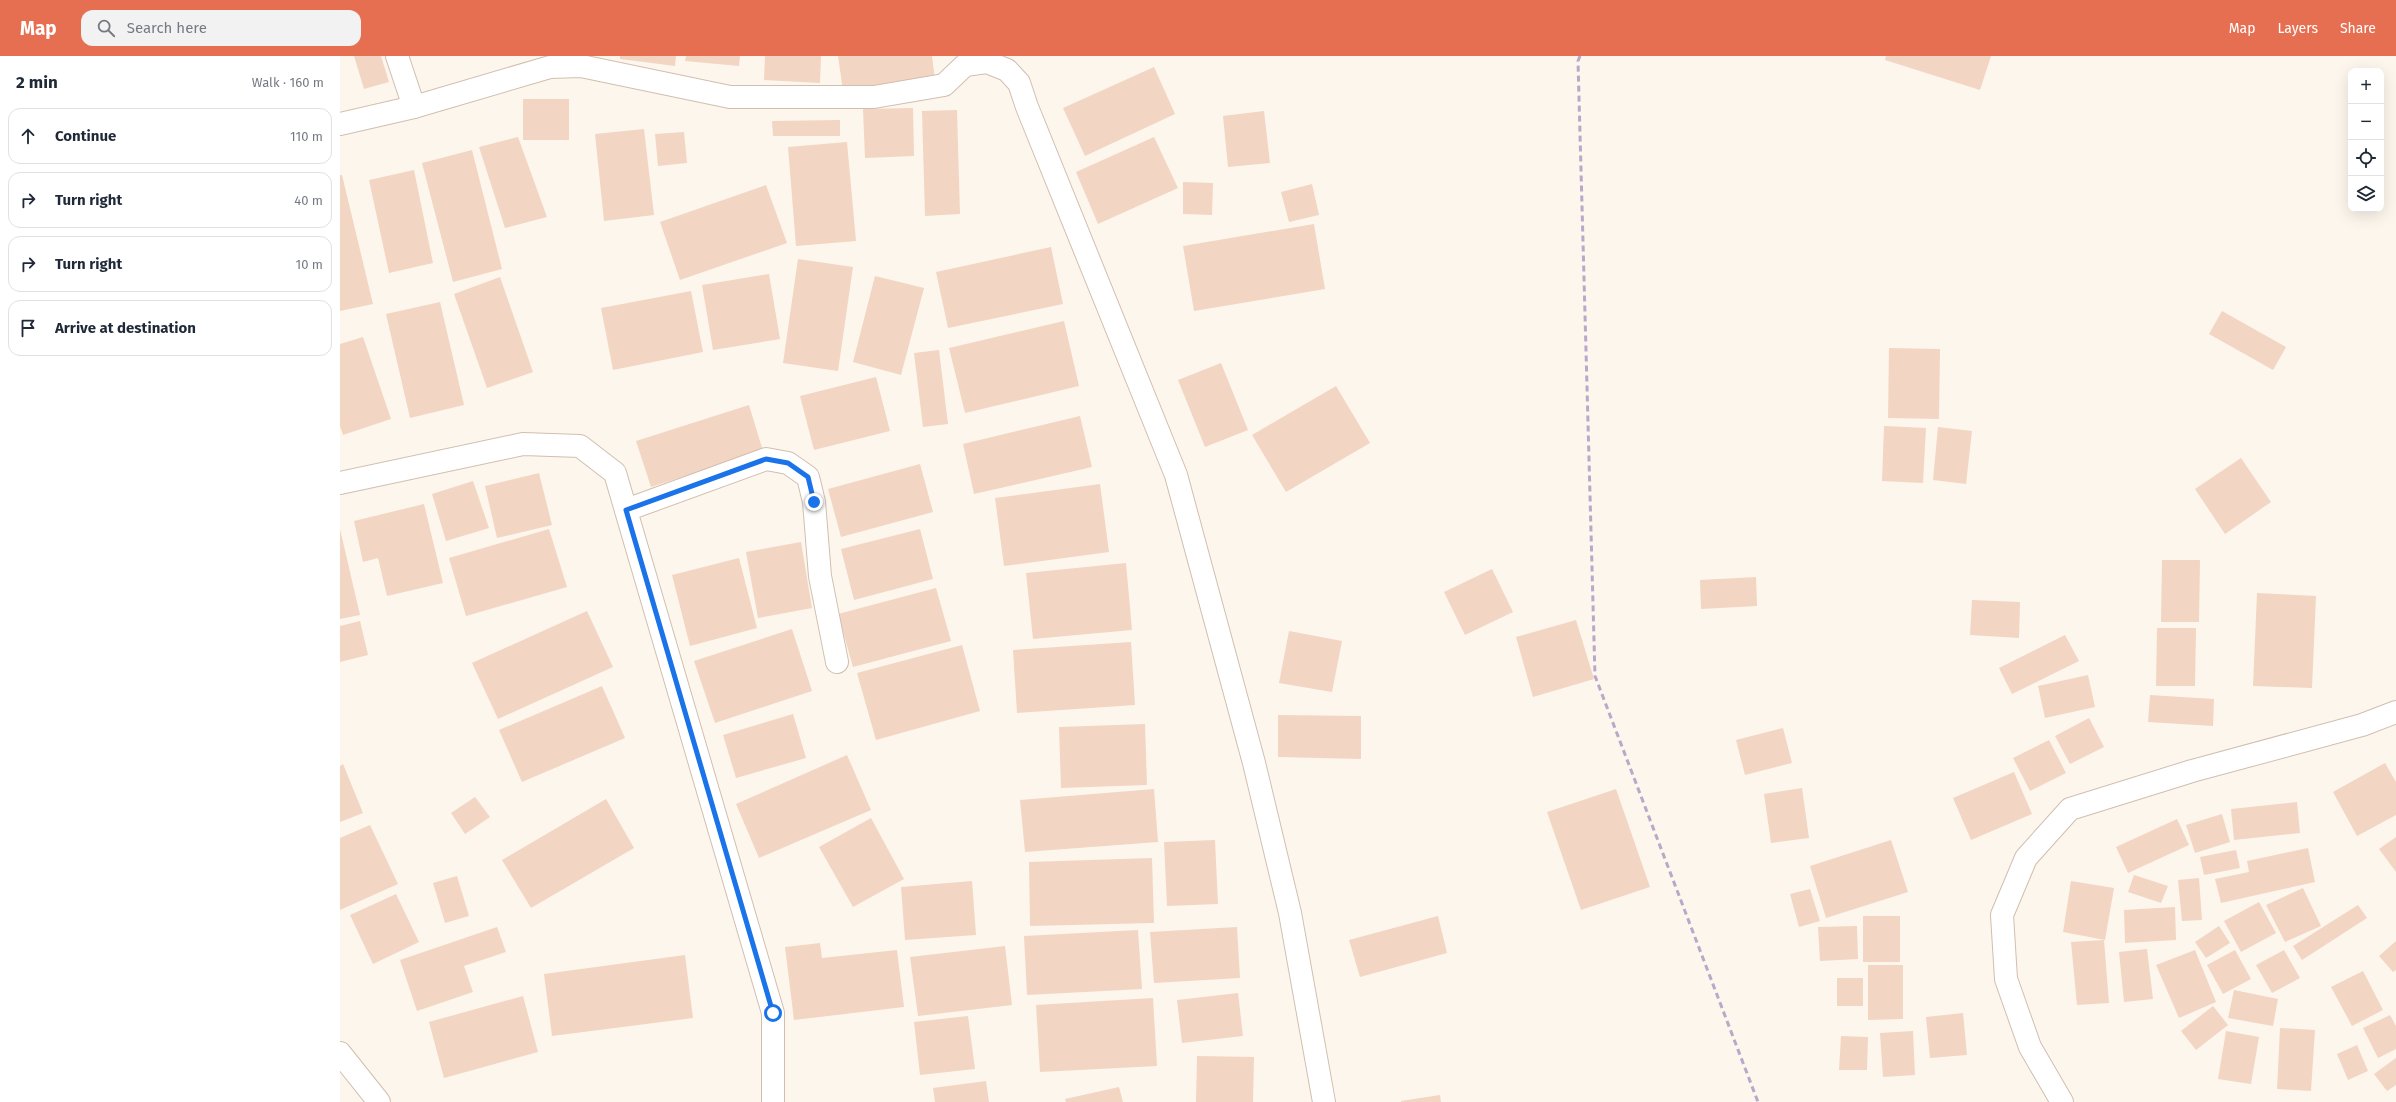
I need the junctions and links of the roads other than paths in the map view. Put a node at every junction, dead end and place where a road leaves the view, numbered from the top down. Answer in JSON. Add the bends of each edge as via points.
{"nodes":[{"id":1,"x":397,"y":56,"type":"edge"},
{"id":2,"x":553,"y":62,"type":"edge"},
{"id":3,"x":414,"y":107,"type":"junction"},
{"id":4,"x":340,"y":124,"type":"edge"},
{"id":5,"x":340,"y":483,"type":"edge"},
{"id":6,"x":626,"y":510,"type":"junction"},
{"id":7,"x":837,"y":662,"type":"dead end"},
{"id":8,"x":2396,"y":712,"type":"edge"},
{"id":9,"x":340,"y":1052,"type":"edge"},
{"id":10,"x":379,"y":1102,"type":"edge"},
{"id":11,"x":773,"y":1102,"type":"edge"},
{"id":12,"x":1324,"y":1102,"type":"edge"},
{"id":13,"x":2062,"y":1102,"type":"edge"}],
"edges":[{"from":1,"to":3,"type":"street"},
{"from":2,"to":3,"type":"street"},
{"from":2,"to":12,"type":"street","via":[[730,97],[874,97],[944,85],[965,65],[987,62],[1008,70],[1019,83],[1176,475],[1254,763],[1290,913]]},
{"from":3,"to":4,"type":"street"},
{"from":5,"to":6,"type":"street","via":[[523,444],[580,446],[615,473]]},
{"from":6,"to":7,"type":"street","via":[[766,459],[788,463],[808,477],[814,502],[820,576]]},
{"from":6,"to":11,"type":"street","via":[[773,1013]]},
{"from":8,"to":13,"type":"street","via":[[2362,725],[2192,771],[2070,808],[2026,858],[2002,915],[2006,979],[2030,1047]]},
{"from":9,"to":10,"type":"street"}]}
